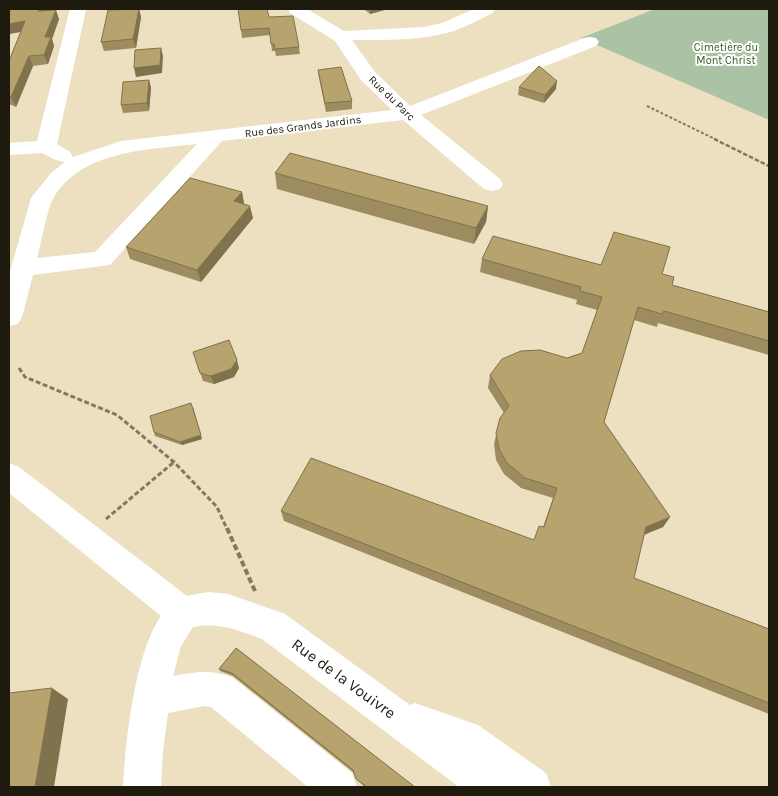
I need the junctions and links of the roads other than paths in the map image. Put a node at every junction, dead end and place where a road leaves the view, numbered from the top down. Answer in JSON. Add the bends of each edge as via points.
{"nodes":[{"id":1,"x":78,"y":9,"type":"edge"},
{"id":2,"x":296,"y":9,"type":"edge"},
{"id":3,"x":487,"y":9,"type":"edge"},
{"id":4,"x":341,"y":37,"type":"junction"},
{"id":5,"x":590,"y":42,"type":"dead end"},
{"id":6,"x":406,"y":114,"type":"junction"},
{"id":7,"x":216,"y":136,"type":"junction"},
{"id":8,"x":46,"y":147,"type":"junction"},
{"id":9,"x":9,"y":149,"type":"edge"},
{"id":10,"x":76,"y":162,"type":"junction"},
{"id":11,"x":492,"y":184,"type":"dead end"},
{"id":12,"x":22,"y":268,"type":"junction"},
{"id":13,"x":9,"y":317,"type":"edge"},
{"id":14,"x":9,"y":476,"type":"edge"},
{"id":15,"x":183,"y":613,"type":"junction"},
{"id":16,"x":152,"y":698,"type":"junction"},
{"id":17,"x":392,"y":714,"type":"junction"},
{"id":18,"x":142,"y":787,"type":"edge"},
{"id":19,"x":338,"y":787,"type":"edge"},
{"id":20,"x":490,"y":787,"type":"edge"},
{"id":21,"x":532,"y":787,"type":"edge"}],
"edges":[{"from":1,"to":8,"type":"street"},
{"from":2,"to":4,"type":"street","name":"Rue du Parc"},
{"from":3,"to":4,"type":"street","via":[[450,26],[430,31],[408,35]]},
{"from":4,"to":6,"type":"street","name":"Rue du Parc","via":[[368,76]]},
{"from":5,"to":6,"type":"street","name":"Rue des Grands Jardins"},
{"from":6,"to":7,"type":"street","name":"Rue des Grands Jardins"},
{"from":6,"to":11,"type":"street","name":"Rue du Parc"},
{"from":7,"to":10,"type":"street","name":"Rue des Grands Jardins","via":[[120,147]]},
{"from":7,"to":12,"type":"street","via":[[102,259]]},
{"from":8,"to":9,"type":"street"},
{"from":8,"to":10,"type":"street"},
{"from":10,"to":12,"type":"street","via":[[42,198]]},
{"from":12,"to":13,"type":"street"},
{"from":14,"to":15,"type":"street"},
{"from":15,"to":16,"type":"street","via":[[166,638]]},
{"from":15,"to":17,"type":"street","name":"Rue de la Vouivre","via":[[208,608],[228,610],[273,626]]},
{"from":16,"to":18,"type":"street"},
{"from":16,"to":19,"type":"street","via":[[204,688],[220,690]]},
{"from":17,"to":20,"type":"street","name":"Rue de la Vouivre"},
{"from":17,"to":21,"type":"street","via":[[465,738]]}]}
